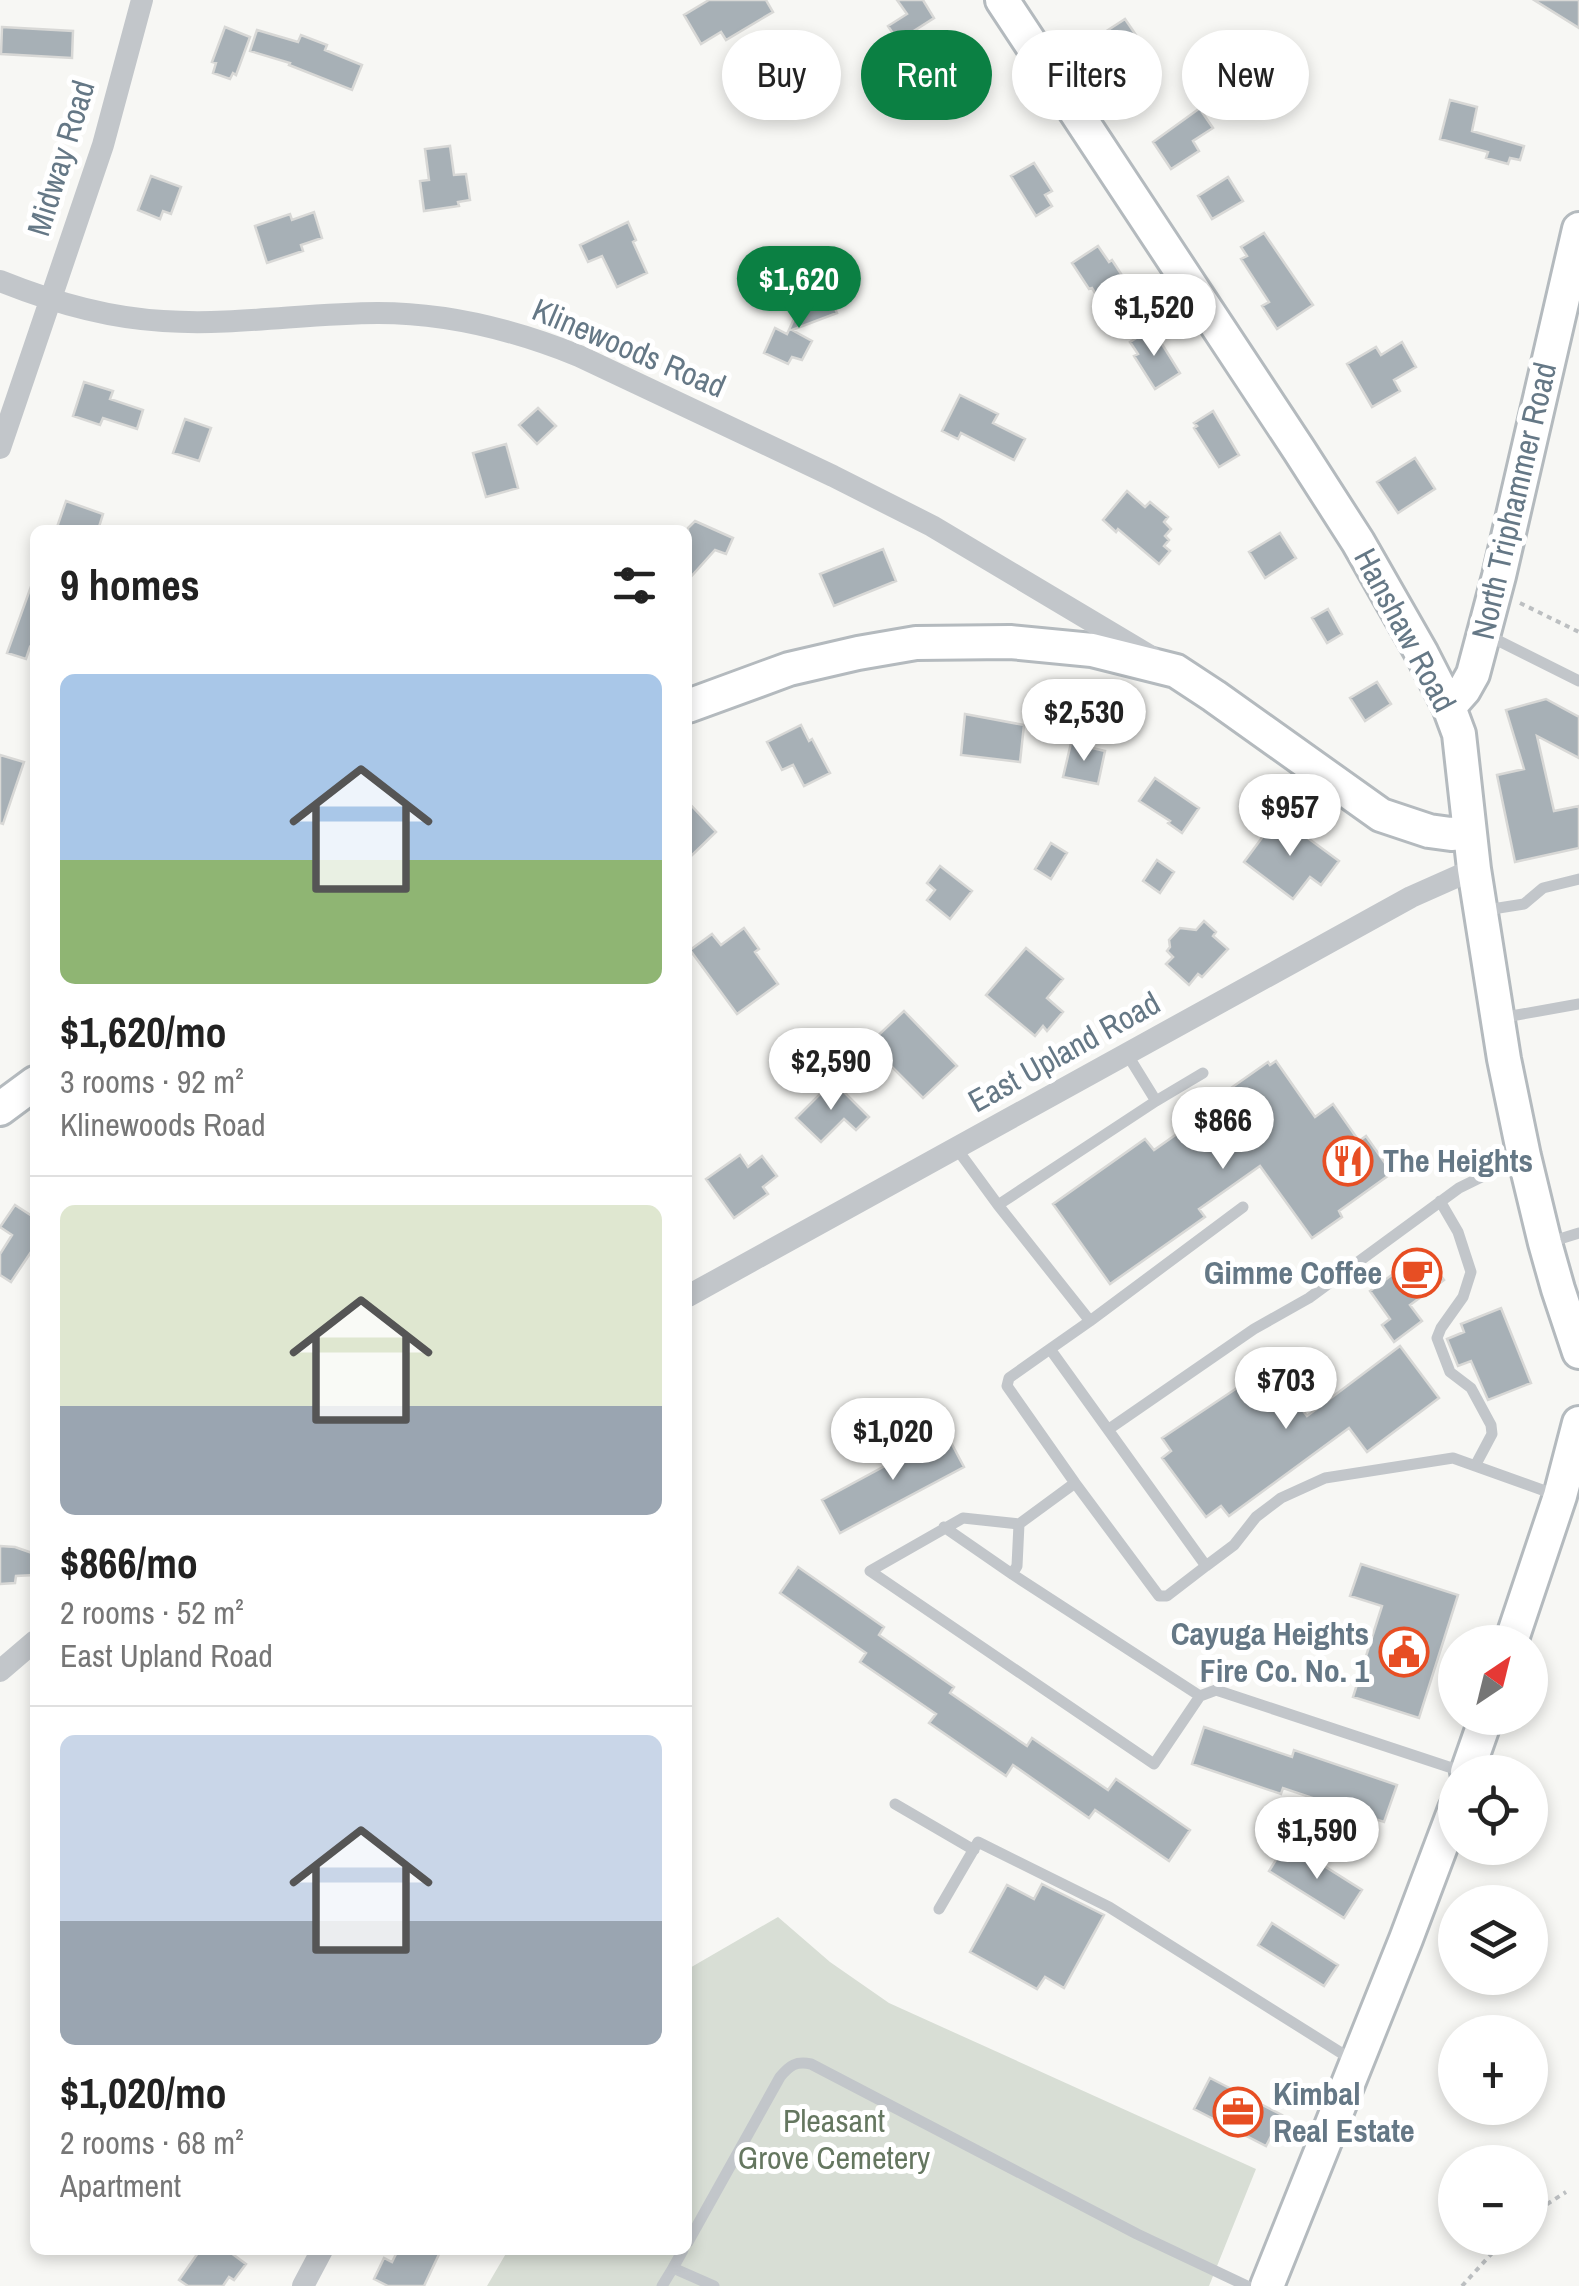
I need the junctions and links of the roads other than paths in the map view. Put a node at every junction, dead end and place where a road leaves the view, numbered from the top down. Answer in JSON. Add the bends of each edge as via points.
{"nodes":[{"id":1,"x":142,"y":0,"type":"edge"},
{"id":2,"x":1002,"y":0,"type":"edge"},
{"id":3,"x":1579,"y":229,"type":"edge"},
{"id":4,"x":0,"y":281,"type":"edge"},
{"id":5,"x":51,"y":299,"type":"junction"},
{"id":6,"x":0,"y":448,"type":"edge"},
{"id":7,"x":1483,"y":633,"type":"junction"},
{"id":8,"x":1176,"y":671,"type":"junction"},
{"id":9,"x":1579,"y":680,"type":"edge"},
{"id":10,"x":692,"y":705,"type":"edge"},
{"id":11,"x":1449,"y":708,"type":"junction"},
{"id":12,"x":1469,"y":832,"type":"junction"},
{"id":13,"x":1474,"y":869,"type":"junction"},
{"id":14,"x":1579,"y":879,"type":"edge"},
{"id":15,"x":1481,"y":911,"type":"junction"},
{"id":16,"x":1579,"y":1004,"type":"edge"},
{"id":17,"x":1499,"y":1018,"type":"junction"},
{"id":18,"x":1127,"y":1054,"type":"junction"},
{"id":19,"x":1204,"y":1074,"type":"dead end"},
{"id":20,"x":30,"y":1086,"type":"edge"},
{"id":21,"x":1156,"y":1101,"type":"junction"},
{"id":22,"x":0,"y":1109,"type":"edge"},
{"id":23,"x":957,"y":1149,"type":"junction"},
{"id":24,"x":1524,"y":1156,"type":"junction"},
{"id":25,"x":1440,"y":1202,"type":"junction"},
{"id":26,"x":998,"y":1205,"type":"junction"},
{"id":27,"x":1244,"y":1207,"type":"dead end"},
{"id":28,"x":1579,"y":1233,"type":"edge"},
{"id":29,"x":1546,"y":1243,"type":"junction"},
{"id":30,"x":692,"y":1294,"type":"edge"},
{"id":31,"x":1090,"y":1320,"type":"junction"},
{"id":32,"x":1050,"y":1349,"type":"junction"},
{"id":33,"x":1579,"y":1352,"type":"edge"},
{"id":34,"x":1579,"y":1423,"type":"edge"},
{"id":35,"x":1108,"y":1430,"type":"junction"},
{"id":36,"x":1475,"y":1466,"type":"junction"},
{"id":37,"x":1075,"y":1483,"type":"junction"},
{"id":38,"x":1569,"y":1486,"type":"edge"},
{"id":39,"x":1019,"y":1524,"type":"junction"},
{"id":40,"x":944,"y":1528,"type":"junction"},
{"id":41,"x":1206,"y":1566,"type":"junction"},
{"id":42,"x":1012,"y":1574,"type":"junction"},
{"id":43,"x":1517,"y":1625,"type":"edge"},
{"id":44,"x":30,"y":1645,"type":"edge"},
{"id":45,"x":0,"y":1671,"type":"edge"},
{"id":46,"x":1200,"y":1696,"type":"junction"},
{"id":47,"x":1438,"y":1763,"type":"edge"},
{"id":48,"x":895,"y":1804,"type":"dead end"},
{"id":49,"x":974,"y":1850,"type":"junction"},
{"id":50,"x":1438,"y":1853,"type":"edge"},
{"id":51,"x":939,"y":1910,"type":"dead end"},
{"id":52,"x":1357,"y":2064,"type":"junction"},
{"id":53,"x":692,"y":2235,"type":"edge"},
{"id":54,"x":319,"y":2255,"type":"edge"},
{"id":55,"x":680,"y":2255,"type":"edge"},
{"id":56,"x":673,"y":2268,"type":"junction"},
{"id":57,"x":302,"y":2286,"type":"edge"},
{"id":58,"x":662,"y":2286,"type":"edge"},
{"id":59,"x":714,"y":2286,"type":"edge"},
{"id":60,"x":1247,"y":2286,"type":"edge"},
{"id":61,"x":1267,"y":2286,"type":"edge"}],
"edges":[{"from":1,"to":5,"type":"street","name":"Midway Road","via":[[104,145]]},
{"from":2,"to":11,"type":"street","name":"Hanshaw Road","via":[[1319,480]]},
{"from":3,"to":7,"type":"street","name":"North Triphammer Road"},
{"from":4,"to":5,"type":"street","name":"Klinewoods Road"},
{"from":5,"to":6,"type":"street","name":"Midway Road"},
{"from":5,"to":8,"type":"street","name":"Klinewoods Road","via":[[166,322],[432,316],[538,340],[932,526]]},
{"from":7,"to":9,"type":"lane"},
{"from":7,"to":11,"type":"street","name":"North Triphammer Road","via":[[1472,674]]},
{"from":8,"to":10,"type":"street","via":[[1043,644],[916,643],[789,669]]},
{"from":8,"to":12,"type":"street","via":[[1380,816],[1429,831]]},
{"from":11,"to":12,"type":"street","name":"Hanshaw Road"},
{"from":12,"to":13,"type":"street","name":"Hanshaw Road"},
{"from":13,"to":15,"type":"street","name":"Hanshaw Road"},
{"from":13,"to":18,"type":"street","name":"East Upland Road"},
{"from":14,"to":15,"type":"lane","via":[[1543,888],[1524,904]]},
{"from":15,"to":17,"type":"street","name":"Hanshaw Road"},
{"from":16,"to":17,"type":"lane"},
{"from":17,"to":24,"type":"street","name":"Hanshaw Road"},
{"from":18,"to":21,"type":"lane"},
{"from":18,"to":23,"type":"street","name":"East Upland Road"},
{"from":19,"to":21,"type":"lane"},
{"from":20,"to":22,"type":"street"},
{"from":21,"to":26,"type":"lane"},
{"from":23,"to":26,"type":"lane"},
{"from":23,"to":30,"type":"street","name":"East Upland Road"},
{"from":24,"to":25,"type":"lane"},
{"from":24,"to":29,"type":"street","name":"Hanshaw Road"},
{"from":25,"to":35,"type":"lane","via":[[1310,1298]]},
{"from":25,"to":36,"type":"lane","via":[[1471,1272],[1437,1338],[1450,1372],[1471,1388],[1491,1425]]},
{"from":26,"to":31,"type":"lane"},
{"from":27,"to":31,"type":"lane"},
{"from":28,"to":29,"type":"lane"},
{"from":29,"to":33,"type":"street","name":"Hanshaw Road"},
{"from":31,"to":32,"type":"lane"},
{"from":32,"to":35,"type":"lane"},
{"from":32,"to":37,"type":"lane","via":[[1007,1386]]},
{"from":34,"to":38,"type":"street"},
{"from":35,"to":41,"type":"lane"},
{"from":36,"to":38,"type":"lane"},
{"from":36,"to":41,"type":"lane","via":[[1452,1458],[1325,1478],[1256,1517]]},
{"from":37,"to":39,"type":"lane"},
{"from":37,"to":41,"type":"lane","via":[[1160,1596]]},
{"from":38,"to":43,"type":"street"},
{"from":39,"to":40,"type":"lane","via":[[963,1518]]},
{"from":39,"to":42,"type":"lane"},
{"from":40,"to":42,"type":"lane"},
{"from":40,"to":46,"type":"lane","via":[[870,1571],[1154,1764]]},
{"from":42,"to":46,"type":"lane"},
{"from":44,"to":45,"type":"street"},
{"from":46,"to":47,"type":"lane","via":[[1216,1690]]},
{"from":48,"to":49,"type":"lane"},
{"from":49,"to":51,"type":"lane"},
{"from":49,"to":52,"type":"lane","via":[[978,1842],[1109,1907]]},
{"from":50,"to":52,"type":"street"},
{"from":52,"to":61,"type":"street"},
{"from":53,"to":60,"type":"lane","via":[[780,2077],[800,2062]]},
{"from":54,"to":57,"type":"street"},
{"from":55,"to":56,"type":"lane"},
{"from":56,"to":58,"type":"lane"},
{"from":56,"to":59,"type":"lane"}]}
